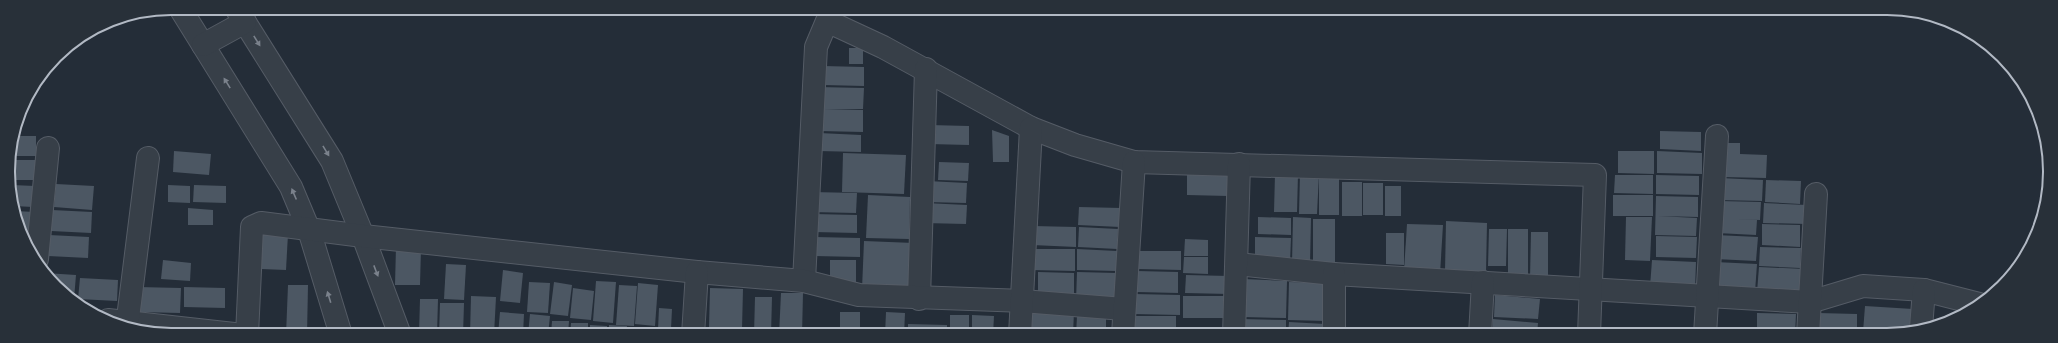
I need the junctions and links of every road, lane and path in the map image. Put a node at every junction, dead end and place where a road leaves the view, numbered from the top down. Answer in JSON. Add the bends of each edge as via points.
{"nodes":[{"id":1,"x":184,"y":15,"type":"edge"},
{"id":2,"x":241,"y":15,"type":"edge"},
{"id":3,"x":204,"y":46,"type":"junction"},
{"id":4,"x":926,"y":69,"type":"junction"},
{"id":5,"x":1031,"y":128,"type":"junction"},
{"id":6,"x":1717,"y":136,"type":"dead end"},
{"id":7,"x":48,"y":148,"type":"dead end"},
{"id":8,"x":148,"y":158,"type":"dead end"},
{"id":9,"x":1134,"y":162,"type":"junction"},
{"id":10,"x":1239,"y":164,"type":"junction"},
{"id":11,"x":1816,"y":194,"type":"dead end"},
{"id":12,"x":309,"y":230,"type":"junction"},
{"id":13,"x":363,"y":236,"type":"junction"},
{"id":14,"x":38,"y":253,"type":"edge"},
{"id":15,"x":1237,"y":264,"type":"junction"},
{"id":16,"x":698,"y":272,"type":"junction"},
{"id":17,"x":1334,"y":274,"type":"junction"},
{"id":18,"x":804,"y":281,"type":"junction"},
{"id":19,"x":1483,"y":282,"type":"junction"},
{"id":20,"x":1592,"y":289,"type":"junction"},
{"id":21,"x":1924,"y":290,"type":"junction"},
{"id":22,"x":1708,"y":294,"type":"junction"},
{"id":23,"x":919,"y":299,"type":"junction"},
{"id":24,"x":1022,"y":301,"type":"junction"},
{"id":25,"x":1810,"y":302,"type":"junction"},
{"id":26,"x":1972,"y":302,"type":"edge"},
{"id":27,"x":1124,"y":309,"type":"junction"},
{"id":28,"x":121,"y":320,"type":"edge"},
{"id":29,"x":1921,"y":324,"type":"edge"},
{"id":30,"x":141,"y":325,"type":"edge"},
{"id":31,"x":172,"y":328,"type":"edge"},
{"id":32,"x":247,"y":328,"type":"edge"},
{"id":33,"x":338,"y":328,"type":"edge"},
{"id":34,"x":397,"y":328,"type":"edge"},
{"id":35,"x":694,"y":328,"type":"edge"},
{"id":36,"x":1020,"y":328,"type":"edge"},
{"id":37,"x":1123,"y":328,"type":"edge"},
{"id":38,"x":1234,"y":328,"type":"edge"},
{"id":39,"x":1334,"y":328,"type":"edge"},
{"id":40,"x":1480,"y":328,"type":"edge"},
{"id":41,"x":1589,"y":328,"type":"edge"},
{"id":42,"x":1706,"y":328,"type":"edge"},
{"id":43,"x":1808,"y":328,"type":"edge"}],
"edges":[{"from":1,"to":3,"type":"street"},
{"from":2,"to":3,"type":"street"},
{"from":2,"to":13,"type":"street","one_way":true,"via":[[332,161]]},
{"from":12,"to":3,"type":"street","one_way":true,"via":[[291,187]]},
{"from":4,"to":5,"type":"street"},
{"from":4,"to":18,"type":"street","via":[[883,46],[826,21],[816,46]]},
{"from":4,"to":23,"type":"street"},
{"from":5,"to":9,"type":"street","via":[[1075,146]]},
{"from":5,"to":24,"type":"street"},
{"from":6,"to":22,"type":"street"},
{"from":7,"to":14,"type":"street"},
{"from":8,"to":28,"type":"street"},
{"from":9,"to":10,"type":"street"},
{"from":9,"to":27,"type":"street"},
{"from":10,"to":15,"type":"street"},
{"from":10,"to":20,"type":"street","via":[[1595,175]]},
{"from":11,"to":25,"type":"street"},
{"from":12,"to":13,"type":"street"},
{"from":12,"to":32,"type":"street","via":[[261,222],[252,227]]},
{"from":33,"to":12,"type":"street","one_way":true},
{"from":13,"to":16,"type":"street"},
{"from":13,"to":34,"type":"street","one_way":true},
{"from":15,"to":17,"type":"street"},
{"from":15,"to":38,"type":"street"},
{"from":16,"to":18,"type":"street"},
{"from":16,"to":35,"type":"street"},
{"from":17,"to":19,"type":"street"},
{"from":17,"to":39,"type":"street"},
{"from":18,"to":23,"type":"street","via":[[859,295]]},
{"from":19,"to":20,"type":"street"},
{"from":19,"to":40,"type":"street"},
{"from":20,"to":22,"type":"street"},
{"from":20,"to":41,"type":"street"},
{"from":21,"to":25,"type":"street","via":[[1863,286]]},
{"from":21,"to":26,"type":"street"},
{"from":21,"to":29,"type":"street"},
{"from":22,"to":25,"type":"street"},
{"from":22,"to":42,"type":"street"},
{"from":23,"to":24,"type":"street"},
{"from":24,"to":27,"type":"street"},
{"from":24,"to":36,"type":"street"},
{"from":25,"to":43,"type":"street"},
{"from":27,"to":37,"type":"street"},
{"from":30,"to":31,"type":"street"}]}
